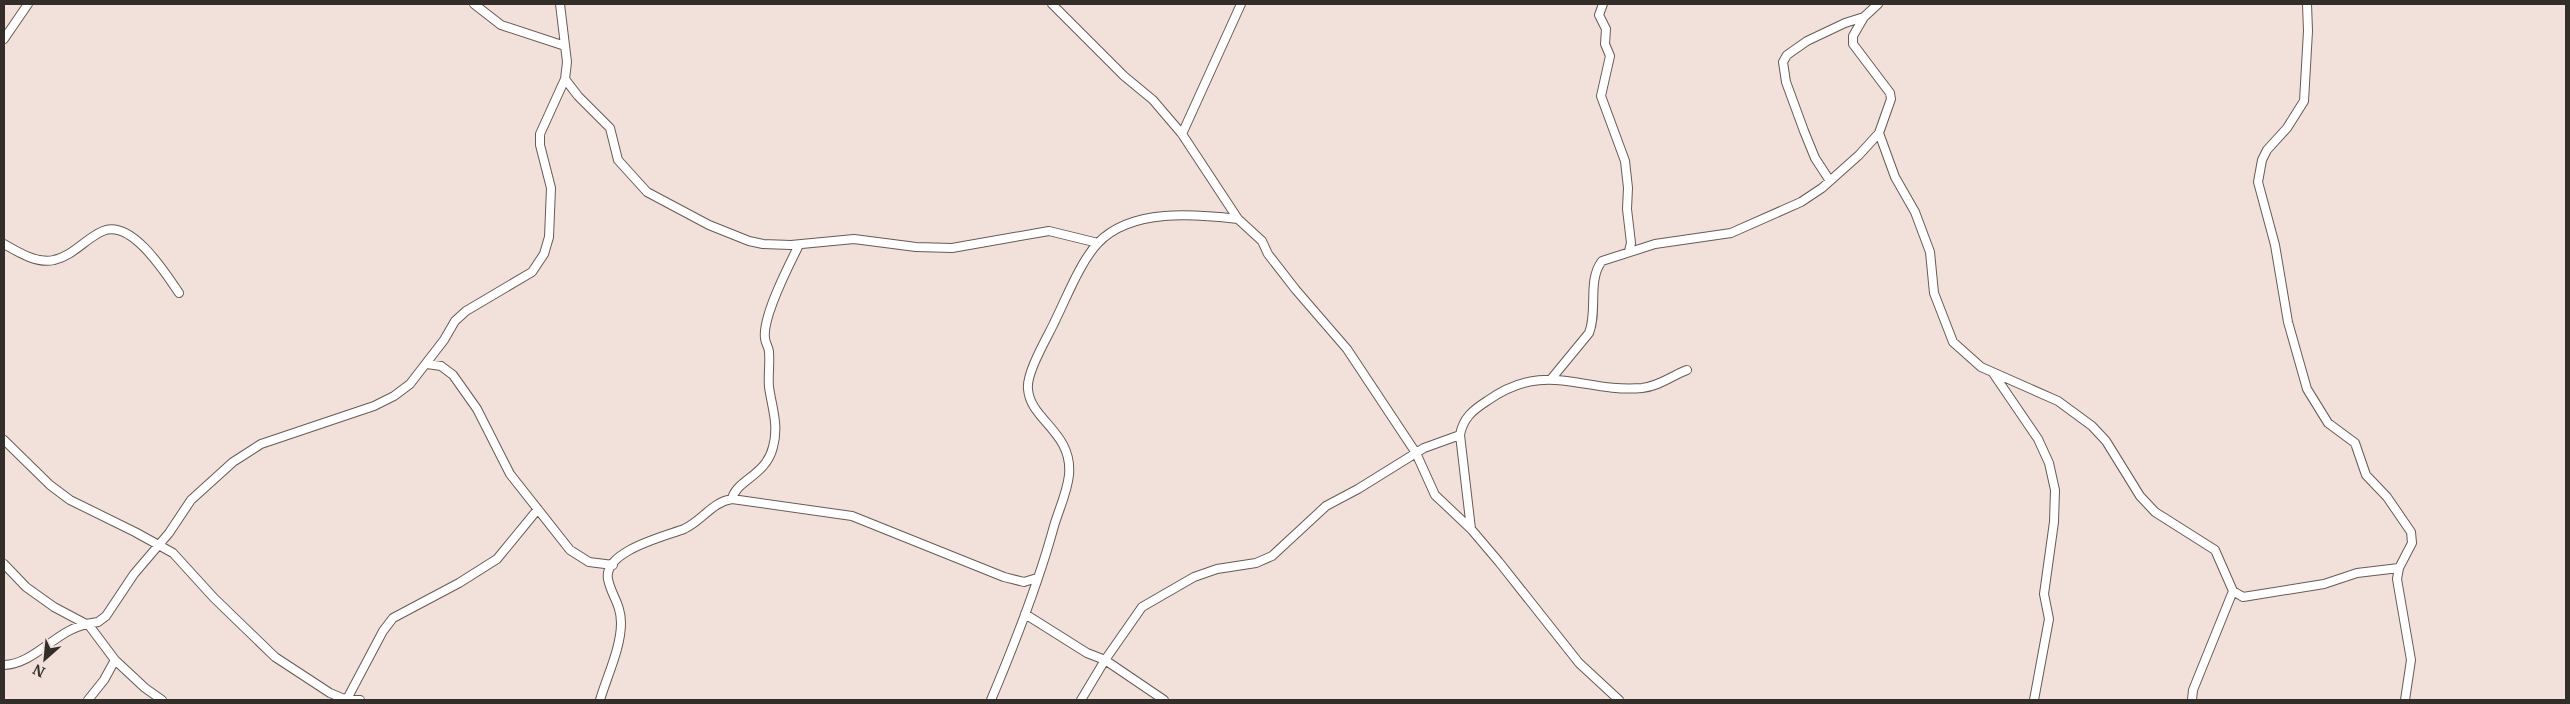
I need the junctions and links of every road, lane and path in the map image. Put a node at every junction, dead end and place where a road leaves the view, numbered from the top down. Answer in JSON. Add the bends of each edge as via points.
{"nodes":[{"id":1,"x":28,"y":4,"type":"edge"},
{"id":2,"x":474,"y":4,"type":"edge"},
{"id":3,"x":560,"y":4,"type":"edge"},
{"id":4,"x":1052,"y":4,"type":"edge"},
{"id":5,"x":1241,"y":4,"type":"edge"},
{"id":6,"x":1603,"y":4,"type":"edge"},
{"id":7,"x":1878,"y":4,"type":"edge"},
{"id":8,"x":2307,"y":4,"type":"edge"},
{"id":9,"x":1864,"y":17,"type":"junction"},
{"id":10,"x":4,"y":39,"type":"edge"},
{"id":11,"x":565,"y":46,"type":"junction"},
{"id":12,"x":565,"y":79,"type":"junction"},
{"id":13,"x":1879,"y":133,"type":"junction"},
{"id":14,"x":1182,"y":134,"type":"junction"},
{"id":15,"x":1830,"y":181,"type":"junction"},
{"id":16,"x":1238,"y":219,"type":"junction"},
{"id":17,"x":1098,"y":243,"type":"junction"},
{"id":18,"x":4,"y":244,"type":"edge"},
{"id":19,"x":798,"y":245,"type":"junction"},
{"id":20,"x":1629,"y":251,"type":"junction"},
{"id":21,"x":179,"y":293,"type":"dead end"},
{"id":22,"x":426,"y":364,"type":"junction"},
{"id":23,"x":1687,"y":370,"type":"dead end"},
{"id":24,"x":1994,"y":373,"type":"junction"},
{"id":25,"x":1552,"y":378,"type":"junction"},
{"id":26,"x":1460,"y":435,"type":"junction"},
{"id":27,"x":4,"y":440,"type":"edge"},
{"id":28,"x":1416,"y":453,"type":"junction"},
{"id":29,"x":732,"y":500,"type":"junction"},
{"id":30,"x":538,"y":509,"type":"junction"},
{"id":31,"x":1471,"y":529,"type":"junction"},
{"id":32,"x":157,"y":545,"type":"junction"},
{"id":33,"x":4,"y":564,"type":"edge"},
{"id":34,"x":612,"y":565,"type":"junction"},
{"id":35,"x":2399,"y":568,"type":"junction"},
{"id":36,"x":1038,"y":578,"type":"junction"},
{"id":37,"x":2233,"y":591,"type":"junction"},
{"id":38,"x":1025,"y":614,"type":"junction"},
{"id":39,"x":88,"y":624,"type":"junction"},
{"id":40,"x":116,"y":660,"type":"junction"},
{"id":41,"x":1105,"y":660,"type":"junction"},
{"id":42,"x":4,"y":665,"type":"edge"},
{"id":43,"x":347,"y":699,"type":"junction"},
{"id":44,"x":88,"y":700,"type":"edge"},
{"id":45,"x":162,"y":700,"type":"edge"},
{"id":46,"x":360,"y":700,"type":"edge"},
{"id":47,"x":600,"y":700,"type":"edge"},
{"id":48,"x":991,"y":700,"type":"edge"},
{"id":49,"x":1081,"y":700,"type":"edge"},
{"id":50,"x":1164,"y":700,"type":"edge"},
{"id":51,"x":1619,"y":700,"type":"edge"},
{"id":52,"x":2034,"y":700,"type":"edge"},
{"id":53,"x":2192,"y":700,"type":"edge"},
{"id":54,"x":2405,"y":700,"type":"edge"}],
"edges":[{"from":1,"to":10,"type":"street"},
{"from":2,"to":11,"type":"street","via":[[501,25]]},
{"from":3,"to":11,"type":"street"},
{"from":4,"to":14,"type":"street","via":[[1124,76],[1153,100]]},
{"from":5,"to":14,"type":"street"},
{"from":6,"to":20,"type":"street","via":[[1599,15],[1606,30],[1605,44],[1610,56],[1601,96],[1625,161]]},
{"from":7,"to":9,"type":"street"},
{"from":8,"to":35,"type":"street","via":[[2304,101],[2287,128],[2267,150],[2258,182],[2275,245],[2288,322],[2308,389],[2328,423],[2355,443],[2366,475],[2387,497],[2411,532],[2412,544]]},
{"from":9,"to":13,"type":"street","via":[[1853,36],[1853,44],[1890,93],[1891,99]]},
{"from":9,"to":15,"type":"street","via":[[1818,36],[1787,54],[1783,62],[1786,82],[1804,131],[1815,158]]},
{"from":11,"to":12,"type":"street"},
{"from":12,"to":19,"type":"street","via":[[610,128],[618,160],[651,195],[738,237],[763,244]]},
{"from":12,"to":22,"type":"street","via":[[540,134],[551,188],[549,237],[544,254],[522,280],[481,302],[456,321]]},
{"from":13,"to":15,"type":"street"},
{"from":13,"to":24,"type":"street","via":[[1895,177],[1915,212],[1930,252],[1934,293],[1953,342],[1981,367]]},
{"from":14,"to":16,"type":"street"},
{"from":15,"to":20,"type":"street","via":[[1801,202],[1731,233]]},
{"from":16,"to":17,"type":"street","via":[[1151,218],[1122,227]]},
{"from":16,"to":28,"type":"street","via":[[1262,241],[1296,290],[1347,349]]},
{"from":17,"to":19,"type":"street","via":[[1049,231],[952,248],[854,239]]},
{"from":17,"to":36,"type":"street","via":[[1073,285],[1028,381],[1030,398],[1064,444],[1070,467],[1065,494]]},
{"from":18,"to":21,"type":"street","via":[[40,261],[54,260],[104,231],[113,230],[147,247]]},
{"from":19,"to":29,"type":"street","via":[[777,292],[765,332],[769,349],[769,387],[776,414],[773,446],[763,467],[742,484]]},
{"from":20,"to":25,"type":"street","via":[[1605,259],[1599,265],[1595,279],[1593,324]]},
{"from":22,"to":30,"type":"street","via":[[441,366],[453,375],[477,410],[510,474]]},
{"from":22,"to":32,"type":"street","via":[[410,384],[374,406],[250,450],[202,488]]},
{"from":23,"to":25,"type":"street","via":[[1659,385],[1642,388]]},
{"from":24,"to":37,"type":"street","via":[[2058,401],[2092,426],[2106,441],[2140,496],[2155,512],[2215,550]]},
{"from":24,"to":52,"type":"street","via":[[2038,438],[2049,463],[2055,490],[2045,582],[2049,619]]},
{"from":25,"to":26,"type":"street","via":[[1503,389],[1466,417]]},
{"from":26,"to":28,"type":"street"},
{"from":26,"to":31,"type":"street"},
{"from":27,"to":32,"type":"street","via":[[70,500]]},
{"from":28,"to":31,"type":"street","via":[[1432,491]]},
{"from":28,"to":41,"type":"street","via":[[1326,506],[1272,556],[1256,563],[1194,577],[1142,607]]},
{"from":29,"to":34,"type":"street","via":[[717,504],[684,528],[630,550]]},
{"from":29,"to":36,"type":"street","via":[[852,516],[1004,577],[1024,582]]},
{"from":30,"to":34,"type":"street","via":[[570,550],[593,564]]},
{"from":30,"to":43,"type":"street","via":[[497,558],[459,583],[393,618]]},
{"from":31,"to":51,"type":"street","via":[[1579,663]]},
{"from":32,"to":39,"type":"street","via":[[106,616]]},
{"from":32,"to":43,"type":"street","via":[[173,553],[275,657],[330,693]]},
{"from":33,"to":39,"type":"street","via":[[26,588]]},
{"from":34,"to":47,"type":"street","via":[[608,577],[620,608],[620,632]]},
{"from":35,"to":37,"type":"street","via":[[2357,573],[2324,584],[2243,597]]},
{"from":35,"to":54,"type":"street","via":[[2397,589],[2410,660]]},
{"from":36,"to":38,"type":"street"},
{"from":37,"to":53,"type":"street","via":[[2193,690]]},
{"from":38,"to":41,"type":"street"},
{"from":38,"to":48,"type":"street"},
{"from":39,"to":40,"type":"street"},
{"from":39,"to":42,"type":"street","via":[[58,637],[25,658]]},
{"from":40,"to":44,"type":"street"},
{"from":40,"to":45,"type":"street"},
{"from":41,"to":49,"type":"street"},
{"from":41,"to":50,"type":"street"},
{"from":43,"to":46,"type":"street"}]}
